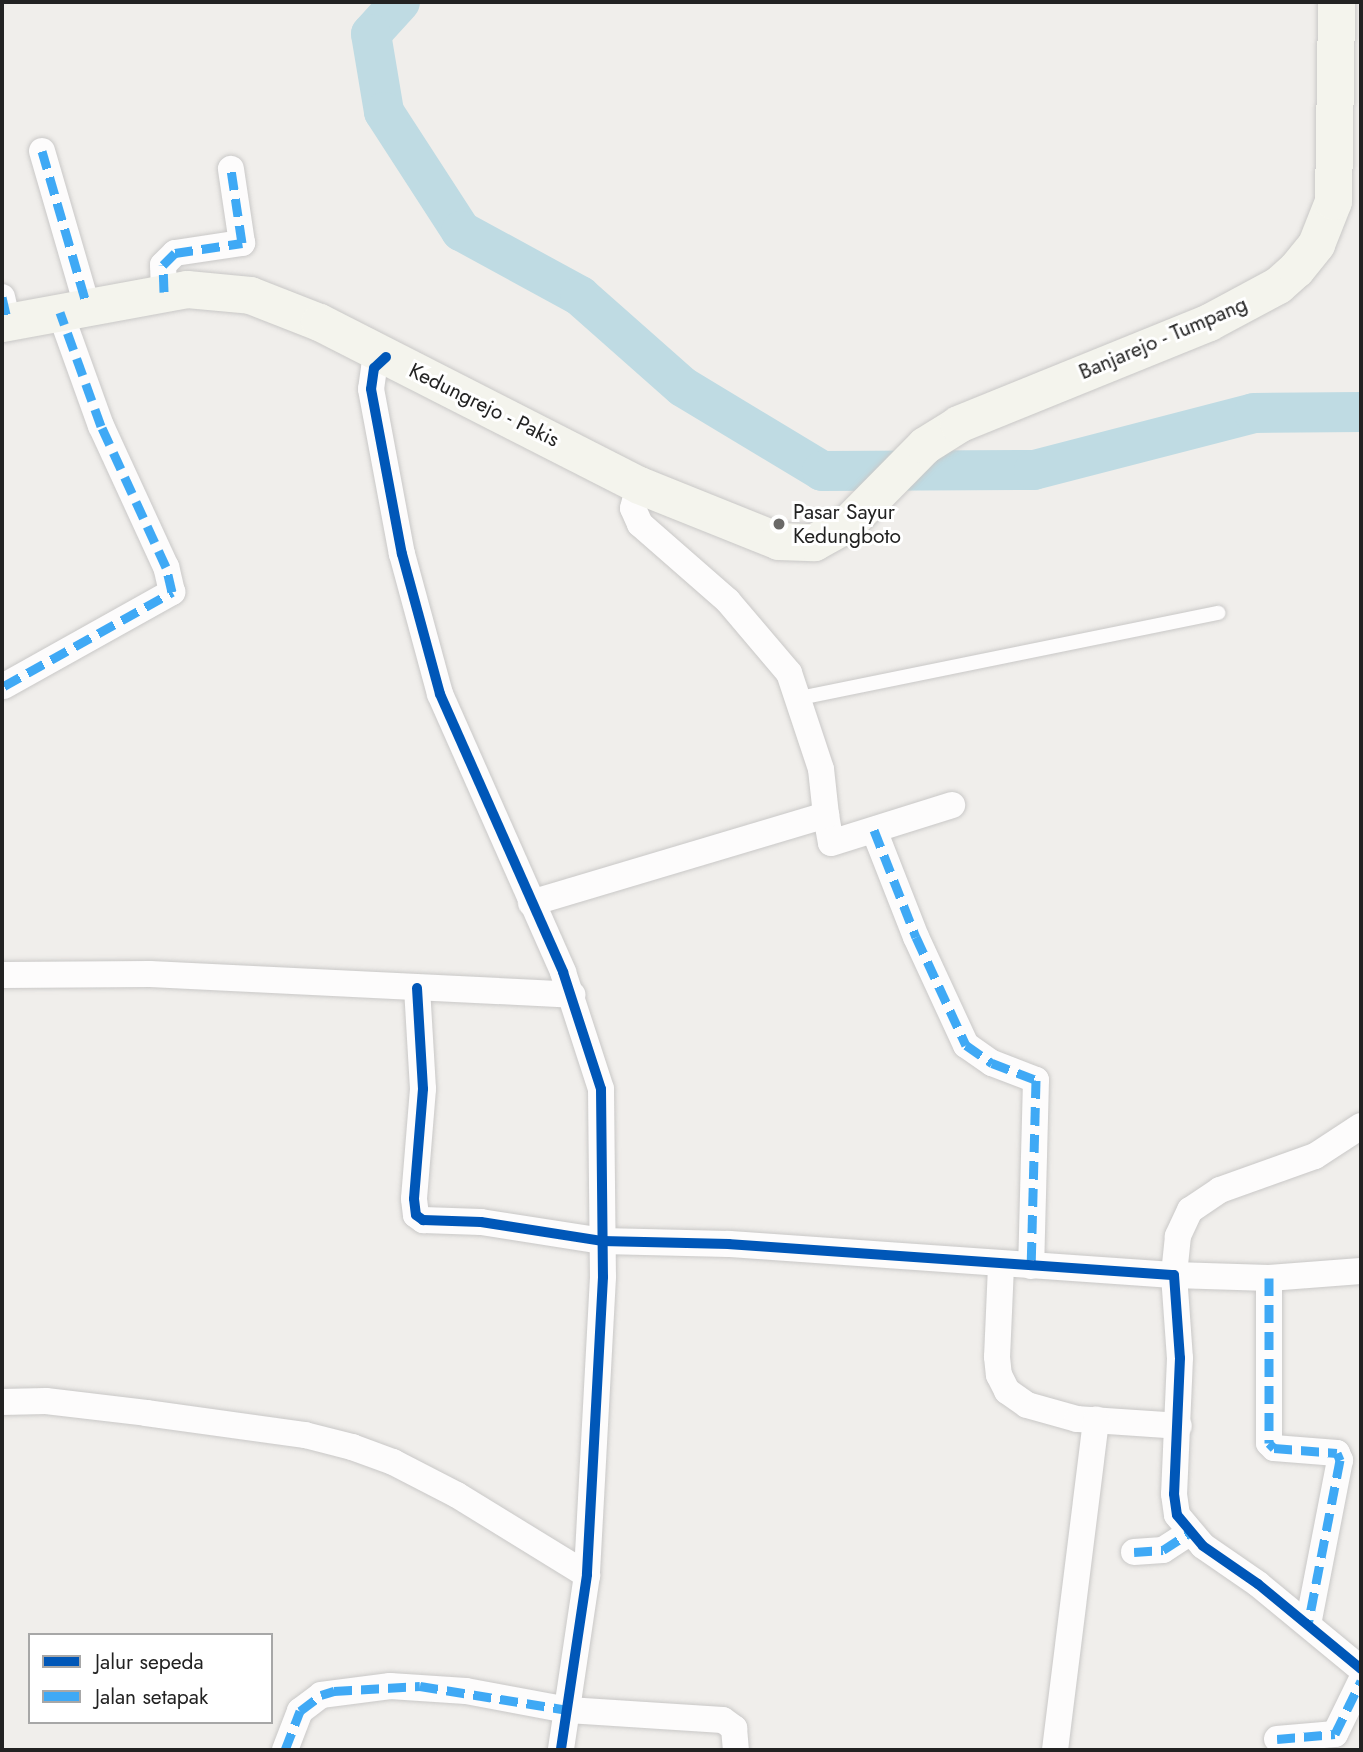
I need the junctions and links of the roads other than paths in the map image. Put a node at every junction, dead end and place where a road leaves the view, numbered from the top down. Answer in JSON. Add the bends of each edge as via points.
{"nodes":[{"id":1,"x":1336,"y":2,"type":"edge"},
{"id":2,"x":42,"y":150,"type":"dead end"},
{"id":3,"x":232,"y":169,"type":"dead end"},
{"id":4,"x":164,"y":292,"type":"junction"},
{"id":5,"x":73,"y":309,"type":"junction"},
{"id":6,"x":4,"y":314,"type":"edge"},
{"id":7,"x":386,"y":357,"type":"junction"},
{"id":8,"x":925,"y":445,"type":"joint"},
{"id":9,"x":639,"y":485,"type":"junction"},
{"id":10,"x":1218,"y":613,"type":"dead end"},
{"id":11,"x":4,"y":686,"type":"dead end"},
{"id":12,"x":800,"y":698,"type":"junction"},
{"id":13,"x":952,"y":805,"type":"dead end"},
{"id":14,"x":826,"y":815,"type":"junction"},
{"id":15,"x":874,"y":830,"type":"junction"},
{"id":16,"x":531,"y":903,"type":"junction"},
{"id":17,"x":2,"y":975,"type":"edge"},
{"id":18,"x":568,"y":984,"type":"junction"},
{"id":19,"x":417,"y":988,"type":"junction"},
{"id":20,"x":1361,"y":1126,"type":"edge"},
{"id":21,"x":602,"y":1241,"type":"junction"},
{"id":22,"x":1001,"y":1266,"type":"junction"},
{"id":23,"x":1031,"y":1266,"type":"junction"},
{"id":24,"x":1361,"y":1271,"type":"edge"},
{"id":25,"x":1174,"y":1275,"type":"junction"},
{"id":26,"x":1269,"y":1278,"type":"junction"},
{"id":27,"x":2,"y":1402,"type":"edge"},
{"id":28,"x":1096,"y":1420,"type":"junction"},
{"id":29,"x":1179,"y":1426,"type":"junction"},
{"id":30,"x":1189,"y":1533,"type":"junction"},
{"id":31,"x":1133,"y":1552,"type":"dead end"},
{"id":32,"x":587,"y":1575,"type":"junction"},
{"id":33,"x":1308,"y":1624,"type":"junction"},
{"id":34,"x":1361,"y":1669,"type":"edge"},
{"id":35,"x":1361,"y":1681,"type":"edge"},
{"id":36,"x":568,"y":1710,"type":"junction"},
{"id":37,"x":1277,"y":1739,"type":"dead end"},
{"id":38,"x":285,"y":1750,"type":"edge"},
{"id":39,"x":561,"y":1750,"type":"edge"},
{"id":40,"x":736,"y":1750,"type":"edge"},
{"id":41,"x":1055,"y":1750,"type":"edge"}],
"edges":[{"from":1,"to":8,"type":"main road","name":"Banjarejo - Tumpang","via":[[1333,201],[1316,244],[1296,269],[1278,285],[1209,322],[996,406]]},
{"from":2,"to":5,"type":"street"},
{"from":3,"to":4,"type":"street","via":[[242,243],[175,253],[163,265]]},
{"from":4,"to":5,"type":"main road","name":"Kedungrejo - Pakis"},
{"from":4,"to":7,"type":"main road","name":"Kedungrejo - Pakis","via":[[214,288],[250,295],[319,322]]},
{"from":5,"to":6,"type":"main road","name":"Kedungrejo - Pakis"},
{"from":5,"to":11,"type":"street","via":[[101,426],[173,586],[169,595]]},
{"from":7,"to":9,"type":"main road","name":"Kedungrejo - Pakis"},
{"from":7,"to":16,"type":"street","via":[[373,368],[371,389],[413,599],[447,719]]},
{"from":8,"to":9,"type":"main road","name":"Kedungrejo - Pakis","via":[[828,537],[798,545],[756,534]]},
{"from":9,"to":12,"type":"street","via":[[633,508],[640,524],[760,634],[789,673]]},
{"from":10,"to":12,"type":"lane"},
{"from":12,"to":14,"type":"street","via":[[821,769]]},
{"from":13,"to":15,"type":"street"},
{"from":14,"to":15,"type":"street","via":[[831,844]]},
{"from":14,"to":16,"type":"street"},
{"from":15,"to":23,"type":"street","via":[[966,1045],[992,1063],[1036,1080]]},
{"from":16,"to":18,"type":"street"},
{"from":17,"to":19,"type":"street","via":[[150,974]]},
{"from":18,"to":19,"type":"street"},
{"from":18,"to":21,"type":"street","via":[[601,1089]]},
{"from":19,"to":21,"type":"street","via":[[423,1090],[415,1152],[416,1215]]},
{"from":20,"to":25,"type":"street","via":[[1315,1156],[1220,1190],[1190,1210],[1178,1236]]},
{"from":21,"to":22,"type":"street","via":[[729,1244]]},
{"from":21,"to":32,"type":"street"},
{"from":22,"to":23,"type":"street"},
{"from":22,"to":28,"type":"street","via":[[997,1357],[1007,1391],[1027,1405]]},
{"from":23,"to":25,"type":"street"},
{"from":24,"to":26,"type":"street"},
{"from":25,"to":26,"type":"street"},
{"from":25,"to":29,"type":"street"},
{"from":26,"to":33,"type":"street","via":[[1269,1443],[1274,1448],[1337,1453],[1340,1460]]},
{"from":27,"to":32,"type":"street","via":[[46,1401],[146,1413],[305,1435],[352,1447],[457,1495]]},
{"from":28,"to":29,"type":"street"},
{"from":28,"to":41,"type":"street"},
{"from":29,"to":30,"type":"street","via":[[1174,1505]]},
{"from":30,"to":31,"type":"street","via":[[1163,1550]]},
{"from":30,"to":33,"type":"street"},
{"from":32,"to":36,"type":"street"},
{"from":33,"to":34,"type":"street"},
{"from":35,"to":37,"type":"street","via":[[1335,1734]]},
{"from":36,"to":38,"type":"street","via":[[420,1686],[334,1691],[300,1711]]},
{"from":36,"to":39,"type":"street"},
{"from":36,"to":40,"type":"street","via":[[723,1720],[734,1728]]}]}
